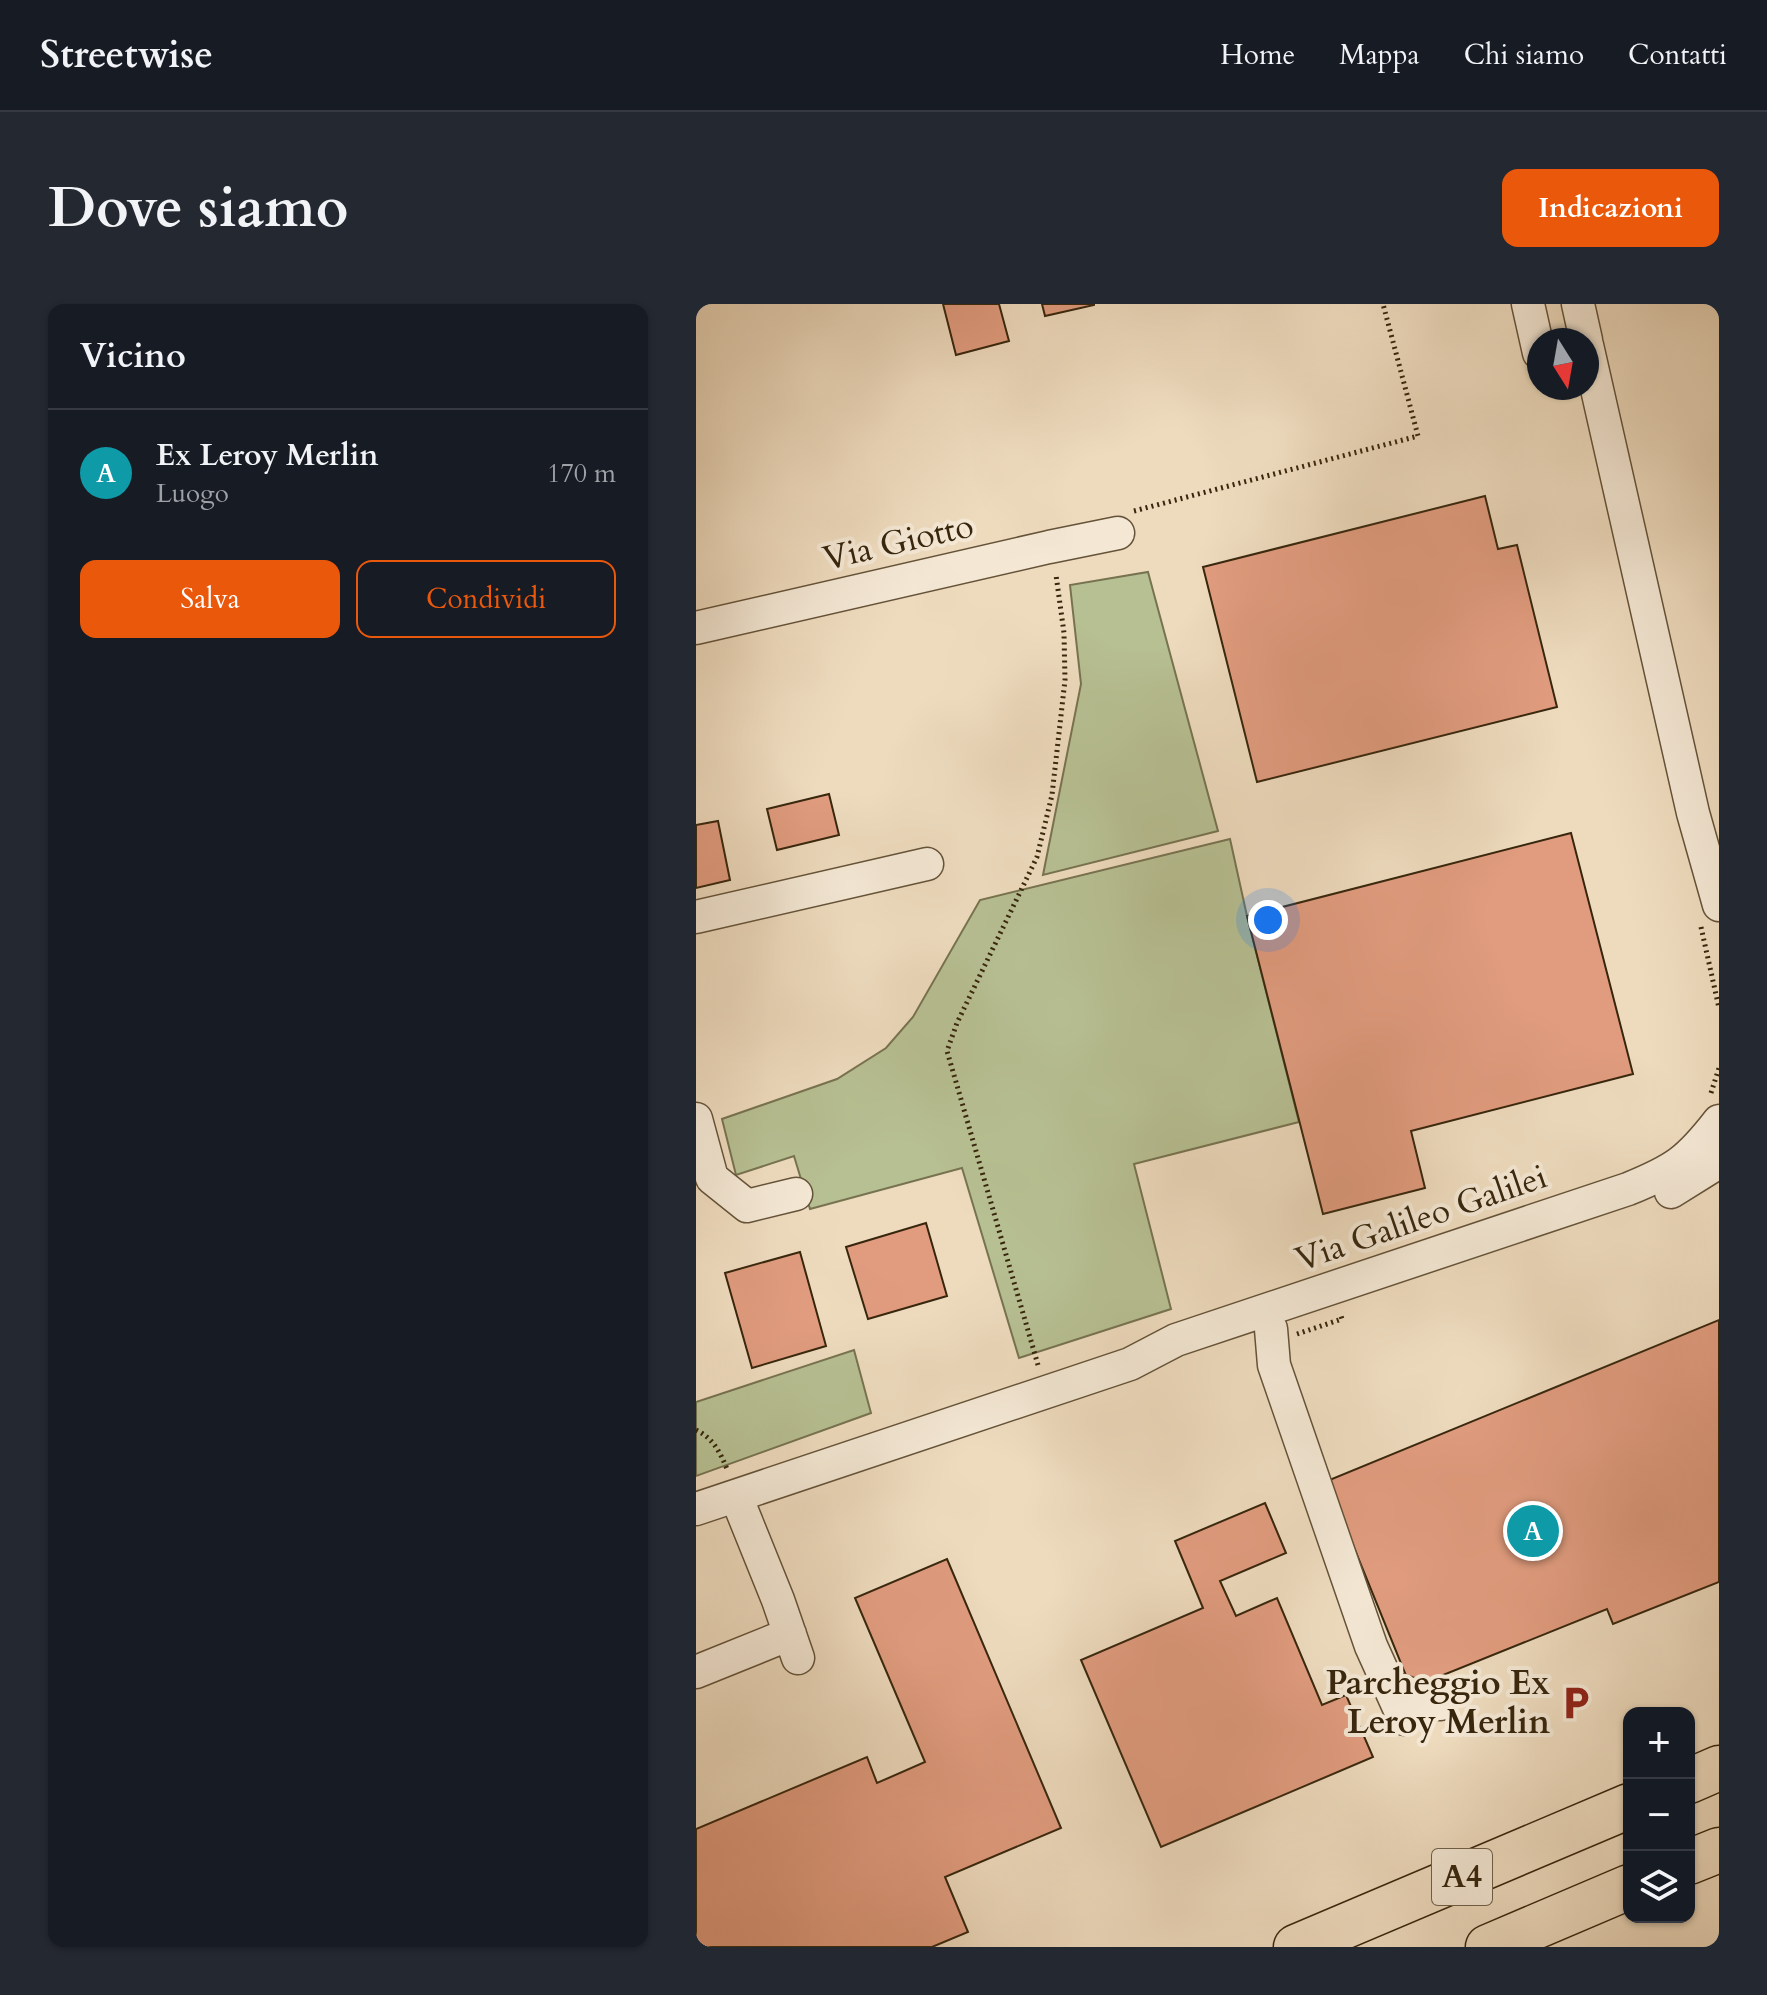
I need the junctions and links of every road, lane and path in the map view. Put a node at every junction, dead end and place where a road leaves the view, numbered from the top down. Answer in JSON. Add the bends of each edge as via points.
{"nodes":[{"id":1,"x":1383,"y":304,"type":"edge"},
{"id":2,"x":1528,"y":304,"type":"edge"},
{"id":3,"x":1578,"y":304,"type":"edge"},
{"id":4,"x":1533,"y":328,"type":"edge"},
{"id":5,"x":1583,"y":328,"type":"edge"},
{"id":6,"x":1598,"y":400,"type":"edge"},
{"id":7,"x":1118,"y":533,"type":"joint"},
{"id":8,"x":1049,"y":547,"type":"junction"},
{"id":9,"x":696,"y":628,"type":"edge"},
{"id":10,"x":927,"y":864,"type":"dead end"},
{"id":11,"x":1718,"y":898,"type":"edge"},
{"id":12,"x":696,"y":917,"type":"edge"},
{"id":13,"x":696,"y":1119,"type":"edge"},
{"id":14,"x":1719,"y":1121,"type":"edge"},
{"id":15,"x":1719,"y":1162,"type":"edge"},
{"id":16,"x":704,"y":1183,"type":"edge"},
{"id":17,"x":796,"y":1194,"type":"dead end"},
{"id":18,"x":1271,"y":1329,"type":"junction"},
{"id":19,"x":1130,"y":1364,"type":"junction"},
{"id":20,"x":1040,"y":1369,"type":"dead end"},
{"id":21,"x":696,"y":1430,"type":"edge"},
{"id":22,"x":732,"y":1483,"type":"junction"},
{"id":23,"x":696,"y":1509,"type":"edge"},
{"id":24,"x":696,"y":1672,"type":"edge"},
{"id":25,"x":1391,"y":1687,"type":"junction"},
{"id":26,"x":1440,"y":1704,"type":"dead end"},
{"id":27,"x":1404,"y":1719,"type":"dead end"},
{"id":28,"x":1719,"y":1768,"type":"edge"},
{"id":29,"x":1694,"y":1779,"type":"edge"},
{"id":30,"x":1623,"y":1809,"type":"edge"},
{"id":31,"x":1719,"y":1850,"type":"edge"},
{"id":32,"x":1695,"y":1860,"type":"edge"},
{"id":33,"x":1623,"y":1890,"type":"edge"},
{"id":34,"x":1296,"y":1947,"type":"edge"},
{"id":35,"x":1488,"y":1947,"type":"edge"}],
"edges":[{"from":1,"to":7,"type":"path","via":[[1418,436],[1115,516]]},
{"from":2,"to":4,"type":"street"},
{"from":3,"to":5,"type":"street"},
{"from":6,"to":11,"type":"street","via":[[1693,813]]},
{"from":7,"to":8,"type":"street","name":"Via Giotto"},
{"from":8,"to":9,"type":"street","name":"Via Giotto"},
{"from":8,"to":20,"type":"path","via":[[1064,633],[1065,680],[1052,795],[1037,857],[947,1051]]},
{"from":10,"to":12,"type":"street"},
{"from":13,"to":16,"type":"street"},
{"from":14,"to":19,"type":"street","name":"Via Galileo Galilei","via":[[1689,1156],[1658,1177],[1176,1340]]},
{"from":15,"to":18,"type":"street","name":"Via Galileo Galilei","via":[[1676,1190],[1634,1208]]},
{"from":16,"to":17,"type":"street","via":[[747,1206]]},
{"from":18,"to":19,"type":"street","name":"Via Galileo Galilei","via":[[1182,1359]]},
{"from":18,"to":25,"type":"street","via":[[1274,1365],[1371,1646]]},
{"from":19,"to":22,"type":"street","name":"Via Galileo Galilei"},
{"from":21,"to":22,"type":"path","via":[[714,1443]]},
{"from":22,"to":23,"type":"street","name":"Via Galileo Galilei"},
{"from":22,"to":24,"type":"street","via":[[794,1646]]},
{"from":25,"to":26,"type":"street"},
{"from":25,"to":27,"type":"street"},
{"from":28,"to":29,"type":"highway"},
{"from":30,"to":34,"type":"highway","number":"A4"},
{"from":31,"to":32,"type":"highway"},
{"from":33,"to":35,"type":"highway","number":"A4"}]}
